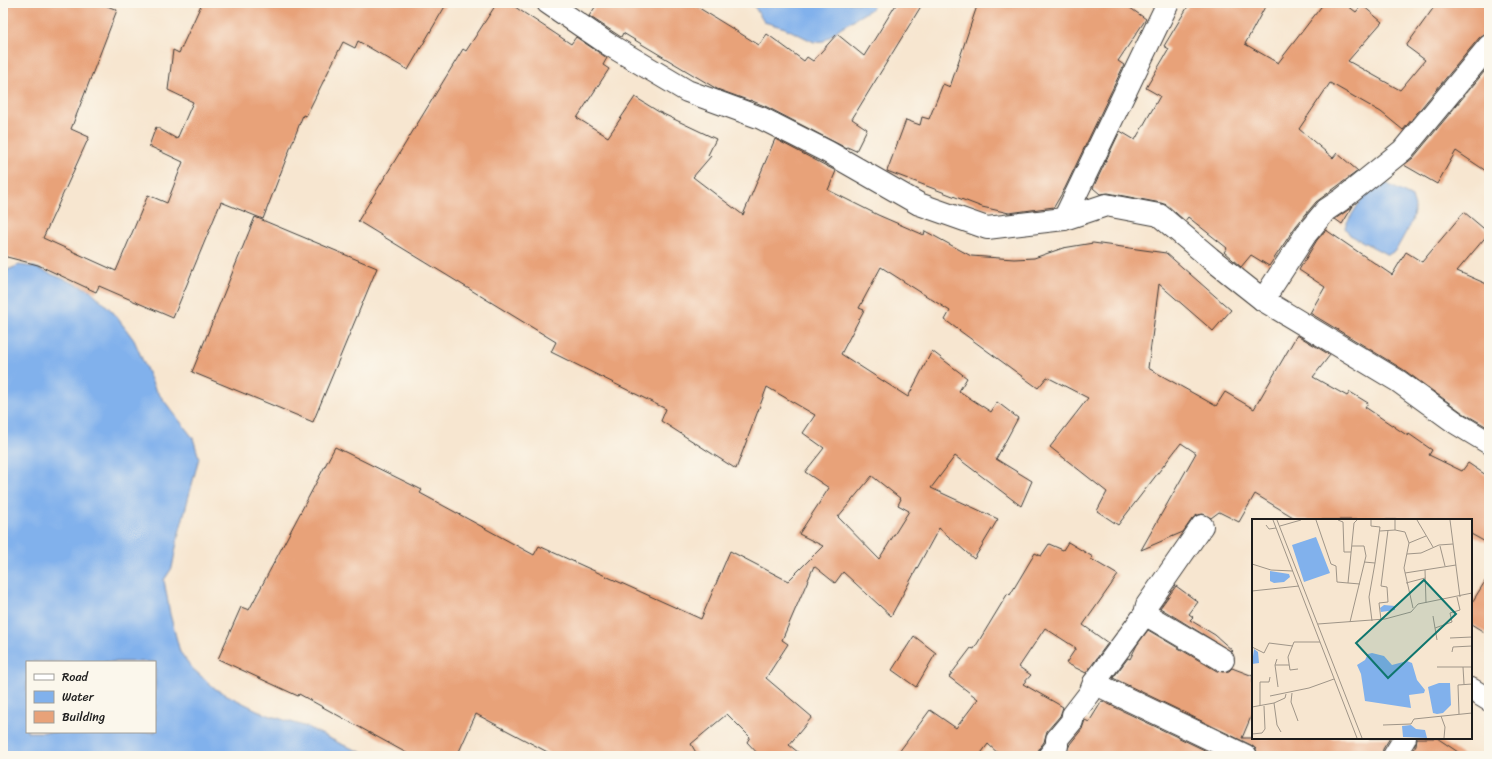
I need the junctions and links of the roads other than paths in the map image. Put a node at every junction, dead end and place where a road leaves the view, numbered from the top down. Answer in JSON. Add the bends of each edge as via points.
{"nodes":[{"id":1,"x":548,"y":3,"type":"edge"},
{"id":2,"x":1168,"y":3,"type":"edge"},
{"id":3,"x":1489,"y":46,"type":"edge"},
{"id":4,"x":1064,"y":219,"type":"junction"},
{"id":5,"x":1263,"y":300,"type":"junction"},
{"id":6,"x":1489,"y":442,"type":"edge"},
{"id":7,"x":1202,"y":526,"type":"dead end"},
{"id":8,"x":1145,"y":614,"type":"junction"},
{"id":9,"x":1223,"y":660,"type":"dead end"},
{"id":10,"x":1094,"y":683,"type":"junction"},
{"id":11,"x":1472,"y":690,"type":"edge"},
{"id":12,"x":1489,"y":700,"type":"edge"},
{"id":13,"x":1404,"y":739,"type":"edge"},
{"id":14,"x":1049,"y":756,"type":"edge"},
{"id":15,"x":1246,"y":756,"type":"edge"},
{"id":16,"x":1394,"y":756,"type":"edge"}],
"edges":[{"from":1,"to":4,"type":"street","via":[[608,44],[687,90],[761,118],[828,152],[919,204],[987,228]]},
{"from":2,"to":4,"type":"street"},
{"from":3,"to":5,"type":"street","via":[[1403,150],[1326,210],[1306,234]]},
{"from":4,"to":5,"type":"street","via":[[1106,205],[1159,215]]},
{"from":5,"to":6,"type":"street","via":[[1398,381],[1456,423]]},
{"from":7,"to":8,"type":"street","via":[[1147,605]]},
{"from":8,"to":9,"type":"street"},
{"from":8,"to":10,"type":"street"},
{"from":10,"to":14,"type":"street","via":[[1090,693],[1073,715],[1072,721],[1057,739],[1057,746]]},
{"from":10,"to":15,"type":"street"},
{"from":11,"to":12,"type":"street"},
{"from":13,"to":16,"type":"street"}]}
